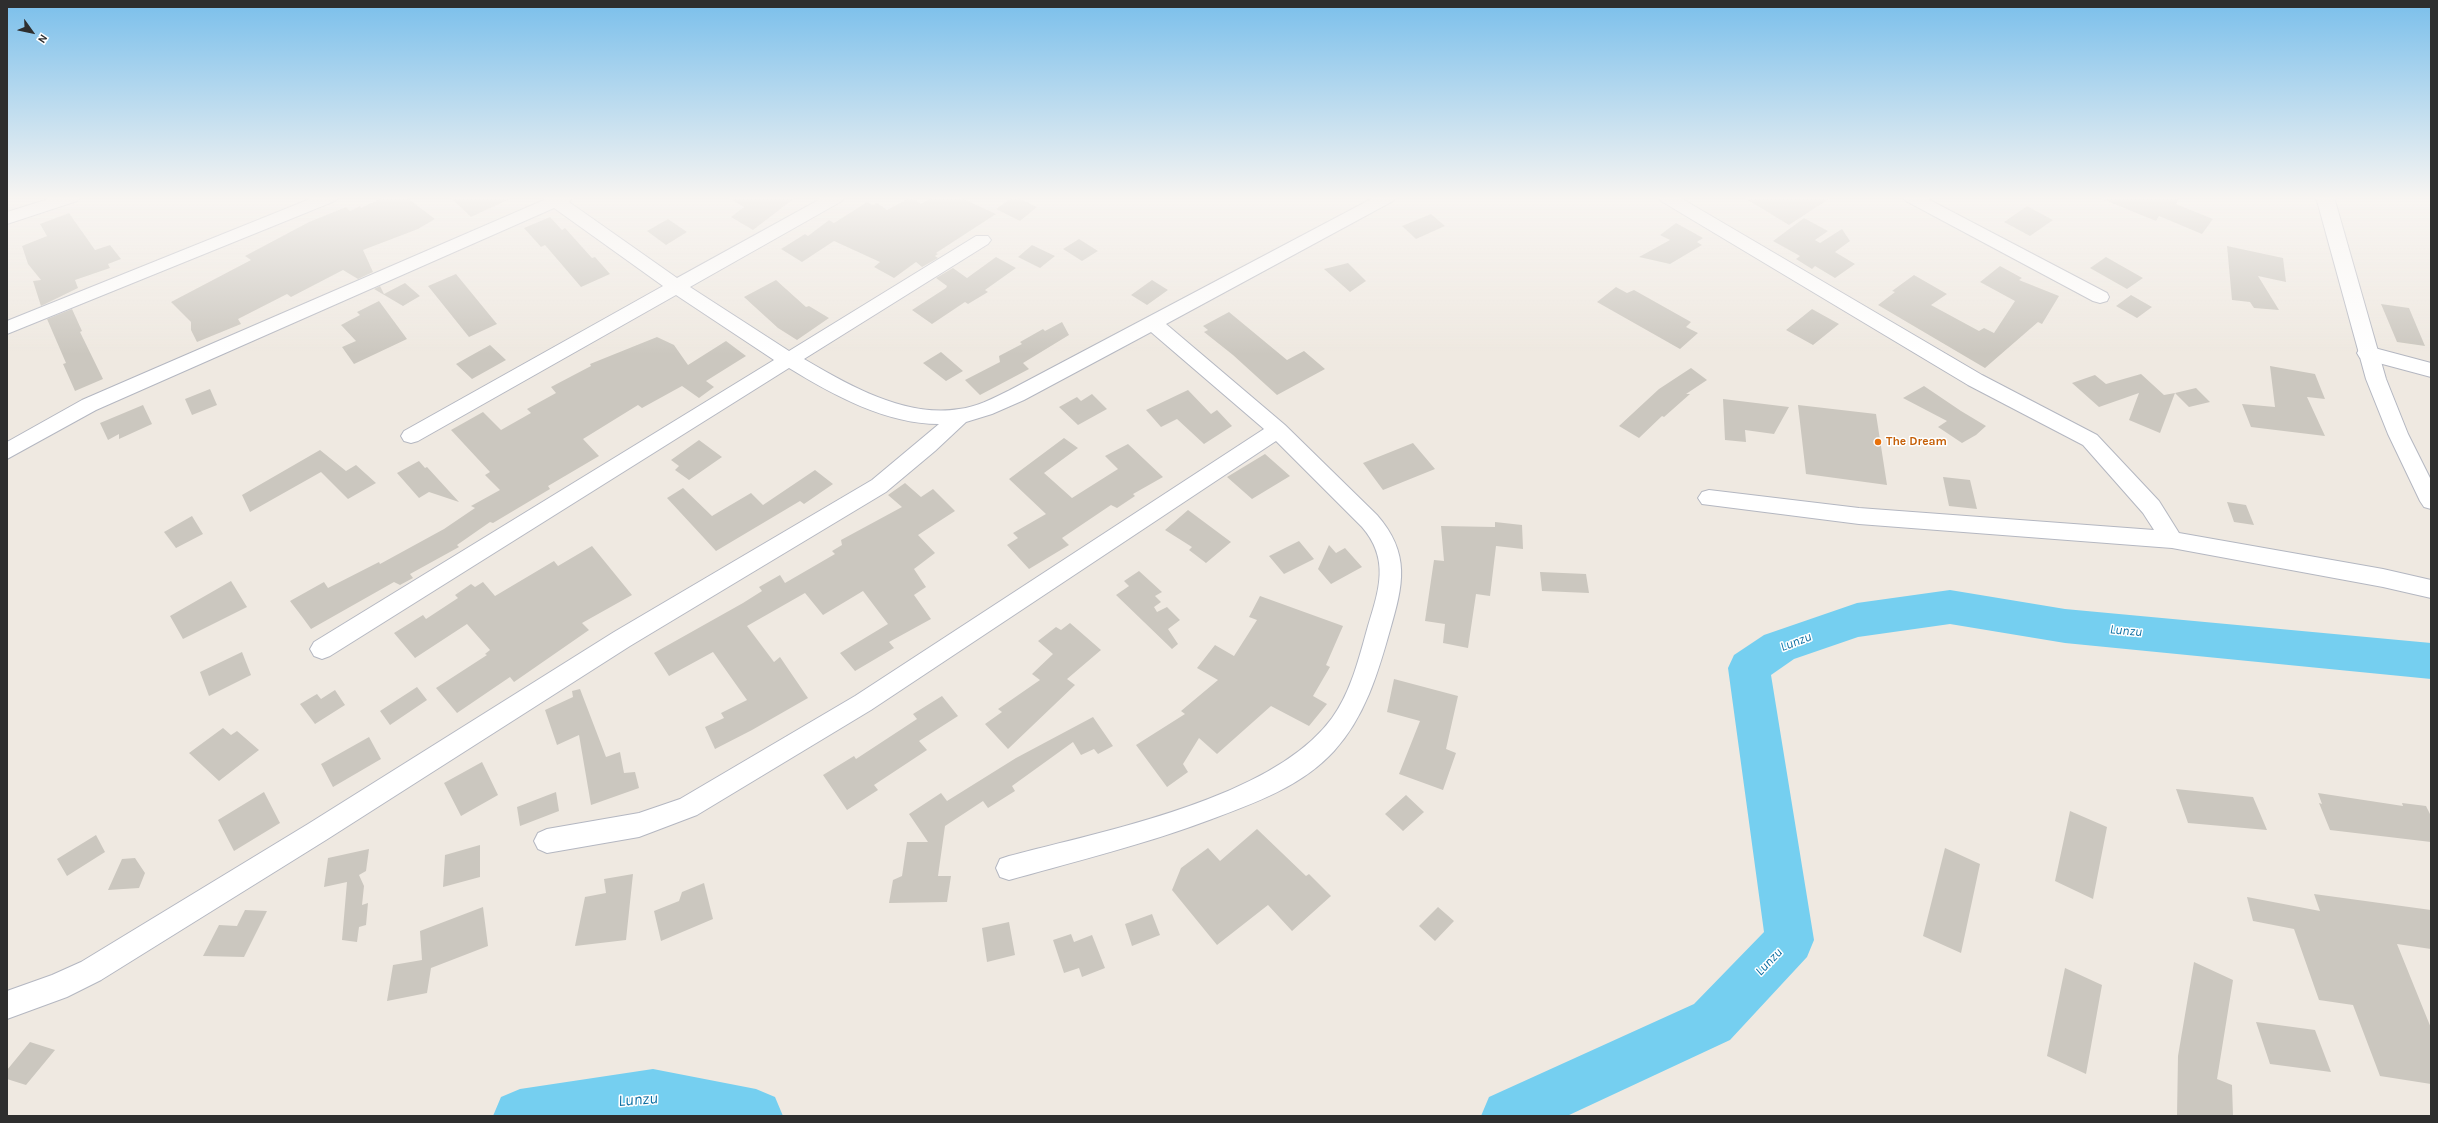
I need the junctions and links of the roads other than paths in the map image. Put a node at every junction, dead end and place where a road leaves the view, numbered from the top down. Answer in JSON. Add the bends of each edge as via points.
{"nodes":[{"id":1,"x":199,"y":249,"type":"edge"},
{"id":2,"x":442,"y":249,"type":"edge"},
{"id":3,"x":626,"y":249,"type":"edge"},
{"id":4,"x":742,"y":249,"type":"edge"},
{"id":5,"x":967,"y":249,"type":"edge"},
{"id":6,"x":1289,"y":249,"type":"edge"},
{"id":7,"x":1756,"y":249,"type":"edge"},
{"id":8,"x":2011,"y":249,"type":"edge"},
{"id":9,"x":2339,"y":249,"type":"edge"},
{"id":10,"x":676,"y":287,"type":"junction"},
{"id":11,"x":2100,"y":297,"type":"dead end"},
{"id":12,"x":1153,"y":324,"type":"junction"},
{"id":13,"x":7,"y":328,"type":"edge"},
{"id":14,"x":2367,"y":353,"type":"junction"},
{"id":15,"x":787,"y":359,"type":"junction"},
{"id":16,"x":2431,"y":370,"type":"edge"},
{"id":17,"x":959,"y":417,"type":"junction"},
{"id":18,"x":1278,"y":430,"type":"junction"},
{"id":19,"x":411,"y":436,"type":"dead end"},
{"id":20,"x":7,"y":450,"type":"edge"},
{"id":21,"x":1709,"y":498,"type":"dead end"},
{"id":22,"x":2431,"y":501,"type":"edge"},
{"id":23,"x":2172,"y":540,"type":"junction"},
{"id":24,"x":2431,"y":589,"type":"edge"},
{"id":25,"x":322,"y":649,"type":"dead end"},
{"id":26,"x":547,"y":841,"type":"dead end"},
{"id":27,"x":1009,"y":868,"type":"dead end"},
{"id":28,"x":7,"y":1005,"type":"edge"}],
"edges":[{"from":1,"to":13,"type":"street"},
{"from":2,"to":20,"type":"street","via":[[89,405]]},
{"from":3,"to":10,"type":"street"},
{"from":4,"to":10,"type":"street"},
{"from":5,"to":15,"type":"street"},
{"from":6,"to":12,"type":"street"},
{"from":7,"to":23,"type":"street","via":[[1975,380],[2090,440],[2151,506]]},
{"from":8,"to":11,"type":"street"},
{"from":9,"to":14,"type":"street"},
{"from":10,"to":15,"type":"street"},
{"from":10,"to":19,"type":"street"},
{"from":12,"to":17,"type":"street","via":[[991,406]]},
{"from":12,"to":18,"type":"street"},
{"from":14,"to":16,"type":"street"},
{"from":14,"to":22,"type":"street","via":[[2395,427]]},
{"from":15,"to":17,"type":"street","via":[[842,388],[912,414]]},
{"from":15,"to":25,"type":"street"},
{"from":17,"to":28,"type":"street","via":[[879,486],[622,639],[91,971],[57,987]]},
{"from":18,"to":26,"type":"street","via":[[863,703],[688,807],[639,825]]},
{"from":18,"to":27,"type":"street","via":[[1379,533],[1390,555],[1393,571],[1390,591],[1367,669],[1340,726],[1300,765],[1265,787],[1137,833]]},
{"from":21,"to":23,"type":"street","via":[[1859,516]]},
{"from":23,"to":24,"type":"street"}]}
